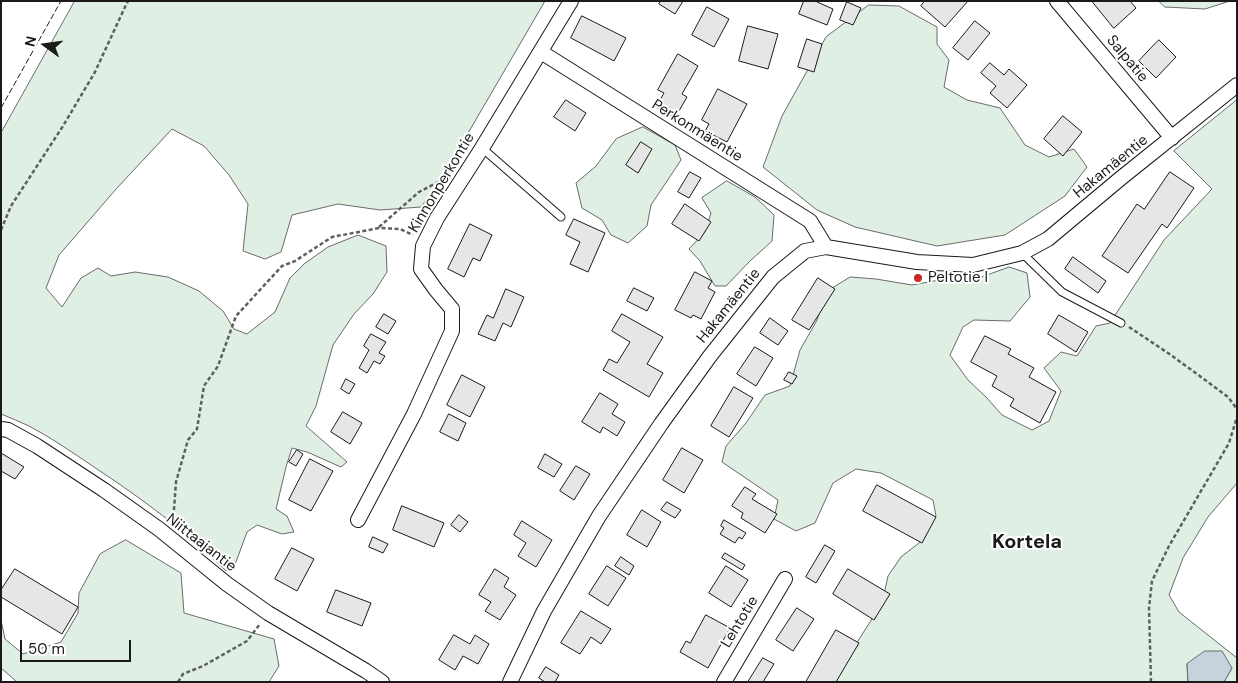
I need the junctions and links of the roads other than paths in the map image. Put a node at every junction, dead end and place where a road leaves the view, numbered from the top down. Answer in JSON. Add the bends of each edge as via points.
{"nodes":[{"id":1,"x":571,"y":1,"type":"edge"},
{"id":2,"x":1057,"y":1,"type":"edge"},
{"id":3,"x":540,"y":52,"type":"junction"},
{"id":4,"x":1237,"y":85,"type":"edge"},
{"id":5,"x":1172,"y":138,"type":"junction"},
{"id":6,"x":482,"y":148,"type":"junction"},
{"id":7,"x":561,"y":217,"type":"dead end"},
{"id":8,"x":826,"y":247,"type":"junction"},
{"id":9,"x":1022,"y":253,"type":"junction"},
{"id":10,"x":1121,"y":323,"type":"road end"},
{"id":11,"x":1,"y":429,"type":"edge"},
{"id":12,"x":358,"y":520,"type":"dead end"},
{"id":13,"x":784,"y":579,"type":"dead end"},
{"id":14,"x":382,"y":682,"type":"edge"},
{"id":15,"x":510,"y":682,"type":"edge"},
{"id":16,"x":724,"y":682,"type":"edge"}],
"edges":[{"from":1,"to":3,"type":"street","name":"Kinnonperkontie"},
{"from":2,"to":5,"type":"street","name":"Salpatie"},
{"from":3,"to":6,"type":"street","name":"Kinnonperkontie"},
{"from":3,"to":8,"type":"street","name":"Perkonmäentie","via":[[810,221]]},
{"from":4,"to":5,"type":"street","name":"Hakamäentie"},
{"from":5,"to":9,"type":"street","name":"Hakamäentie","via":[[1048,239]]},
{"from":6,"to":7,"type":"lane"},
{"from":6,"to":12,"type":"street","name":"Kinnonperkontie","via":[[423,246],[421,269],[452,309],[452,331],[414,414]]},
{"from":8,"to":9,"type":"street","name":"Hakamäentie","via":[[917,262],[973,264]]},
{"from":8,"to":15,"type":"street","name":"Hakamäentie","via":[[805,251],[773,277],[704,363],[599,516],[544,611]]},
{"from":9,"to":10,"type":"lane","via":[[1062,292]]},
{"from":11,"to":14,"type":"street","name":"Niittaajantie","via":[[53,456],[104,490],[268,613]]},
{"from":13,"to":16,"type":"street","name":"Lehtotie"}]}
